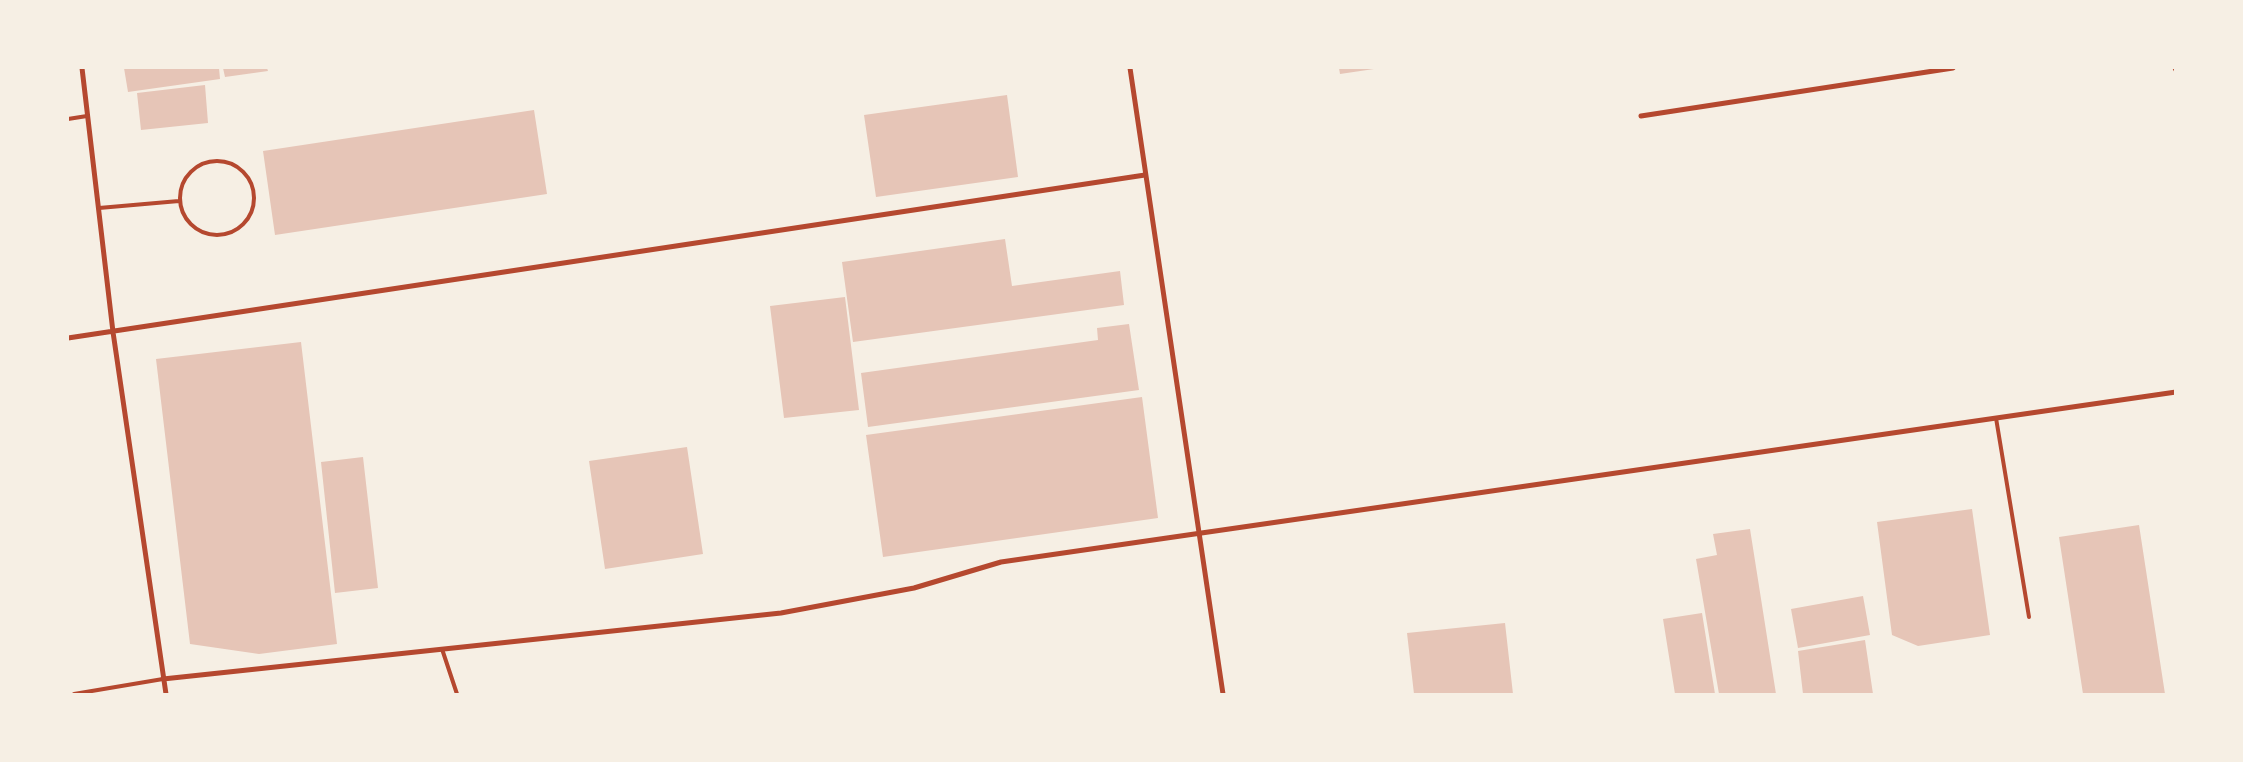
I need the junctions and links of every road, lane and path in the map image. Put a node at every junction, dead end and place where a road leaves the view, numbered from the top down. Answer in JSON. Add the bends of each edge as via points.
{"nodes":[{"id":1,"x":82,"y":68,"type":"edge"},
{"id":2,"x":1130,"y":68,"type":"edge"},
{"id":3,"x":1953,"y":68,"type":"edge"},
{"id":4,"x":87,"y":116,"type":"junction"},
{"id":5,"x":1642,"y":116,"type":"dead end"},
{"id":6,"x":68,"y":119,"type":"edge"},
{"id":7,"x":1145,"y":176,"type":"junction"},
{"id":8,"x":179,"y":201,"type":"junction"},
{"id":9,"x":99,"y":208,"type":"junction"},
{"id":10,"x":113,"y":332,"type":"junction"},
{"id":11,"x":68,"y":338,"type":"edge"},
{"id":12,"x":2176,"y":392,"type":"edge"},
{"id":13,"x":1996,"y":418,"type":"junction"},
{"id":14,"x":1200,"y":533,"type":"junction"},
{"id":15,"x":2029,"y":617,"type":"dead end"},
{"id":16,"x":442,"y":649,"type":"junction"},
{"id":17,"x":164,"y":679,"type":"junction"},
{"id":18,"x":74,"y":694,"type":"edge"},
{"id":19,"x":166,"y":694,"type":"edge"},
{"id":20,"x":457,"y":694,"type":"edge"},
{"id":21,"x":1223,"y":694,"type":"edge"}],
"edges":[{"from":1,"to":4,"type":"street"},
{"from":2,"to":7,"type":"street"},
{"from":3,"to":5,"type":"street"},
{"from":4,"to":6,"type":"lane"},
{"from":4,"to":9,"type":"street"},
{"from":7,"to":10,"type":"street"},
{"from":7,"to":14,"type":"street"},
{"from":8,"to":8,"type":"lane","via":[[190,224],[211,235],[224,235],[245,224],[255,201],[249,178],[229,163],[217,161],[194,169],[186,178]]},
{"from":8,"to":9,"type":"lane"},
{"from":9,"to":10,"type":"street"},
{"from":10,"to":11,"type":"street"},
{"from":10,"to":17,"type":"street"},
{"from":12,"to":13,"type":"street"},
{"from":13,"to":14,"type":"street"},
{"from":13,"to":15,"type":"lane"},
{"from":14,"to":16,"type":"street","via":[[1001,562],[914,588],[782,614]]},
{"from":14,"to":21,"type":"street"},
{"from":16,"to":17,"type":"street"},
{"from":16,"to":20,"type":"lane"},
{"from":17,"to":18,"type":"lane"},
{"from":17,"to":19,"type":"street"}]}
